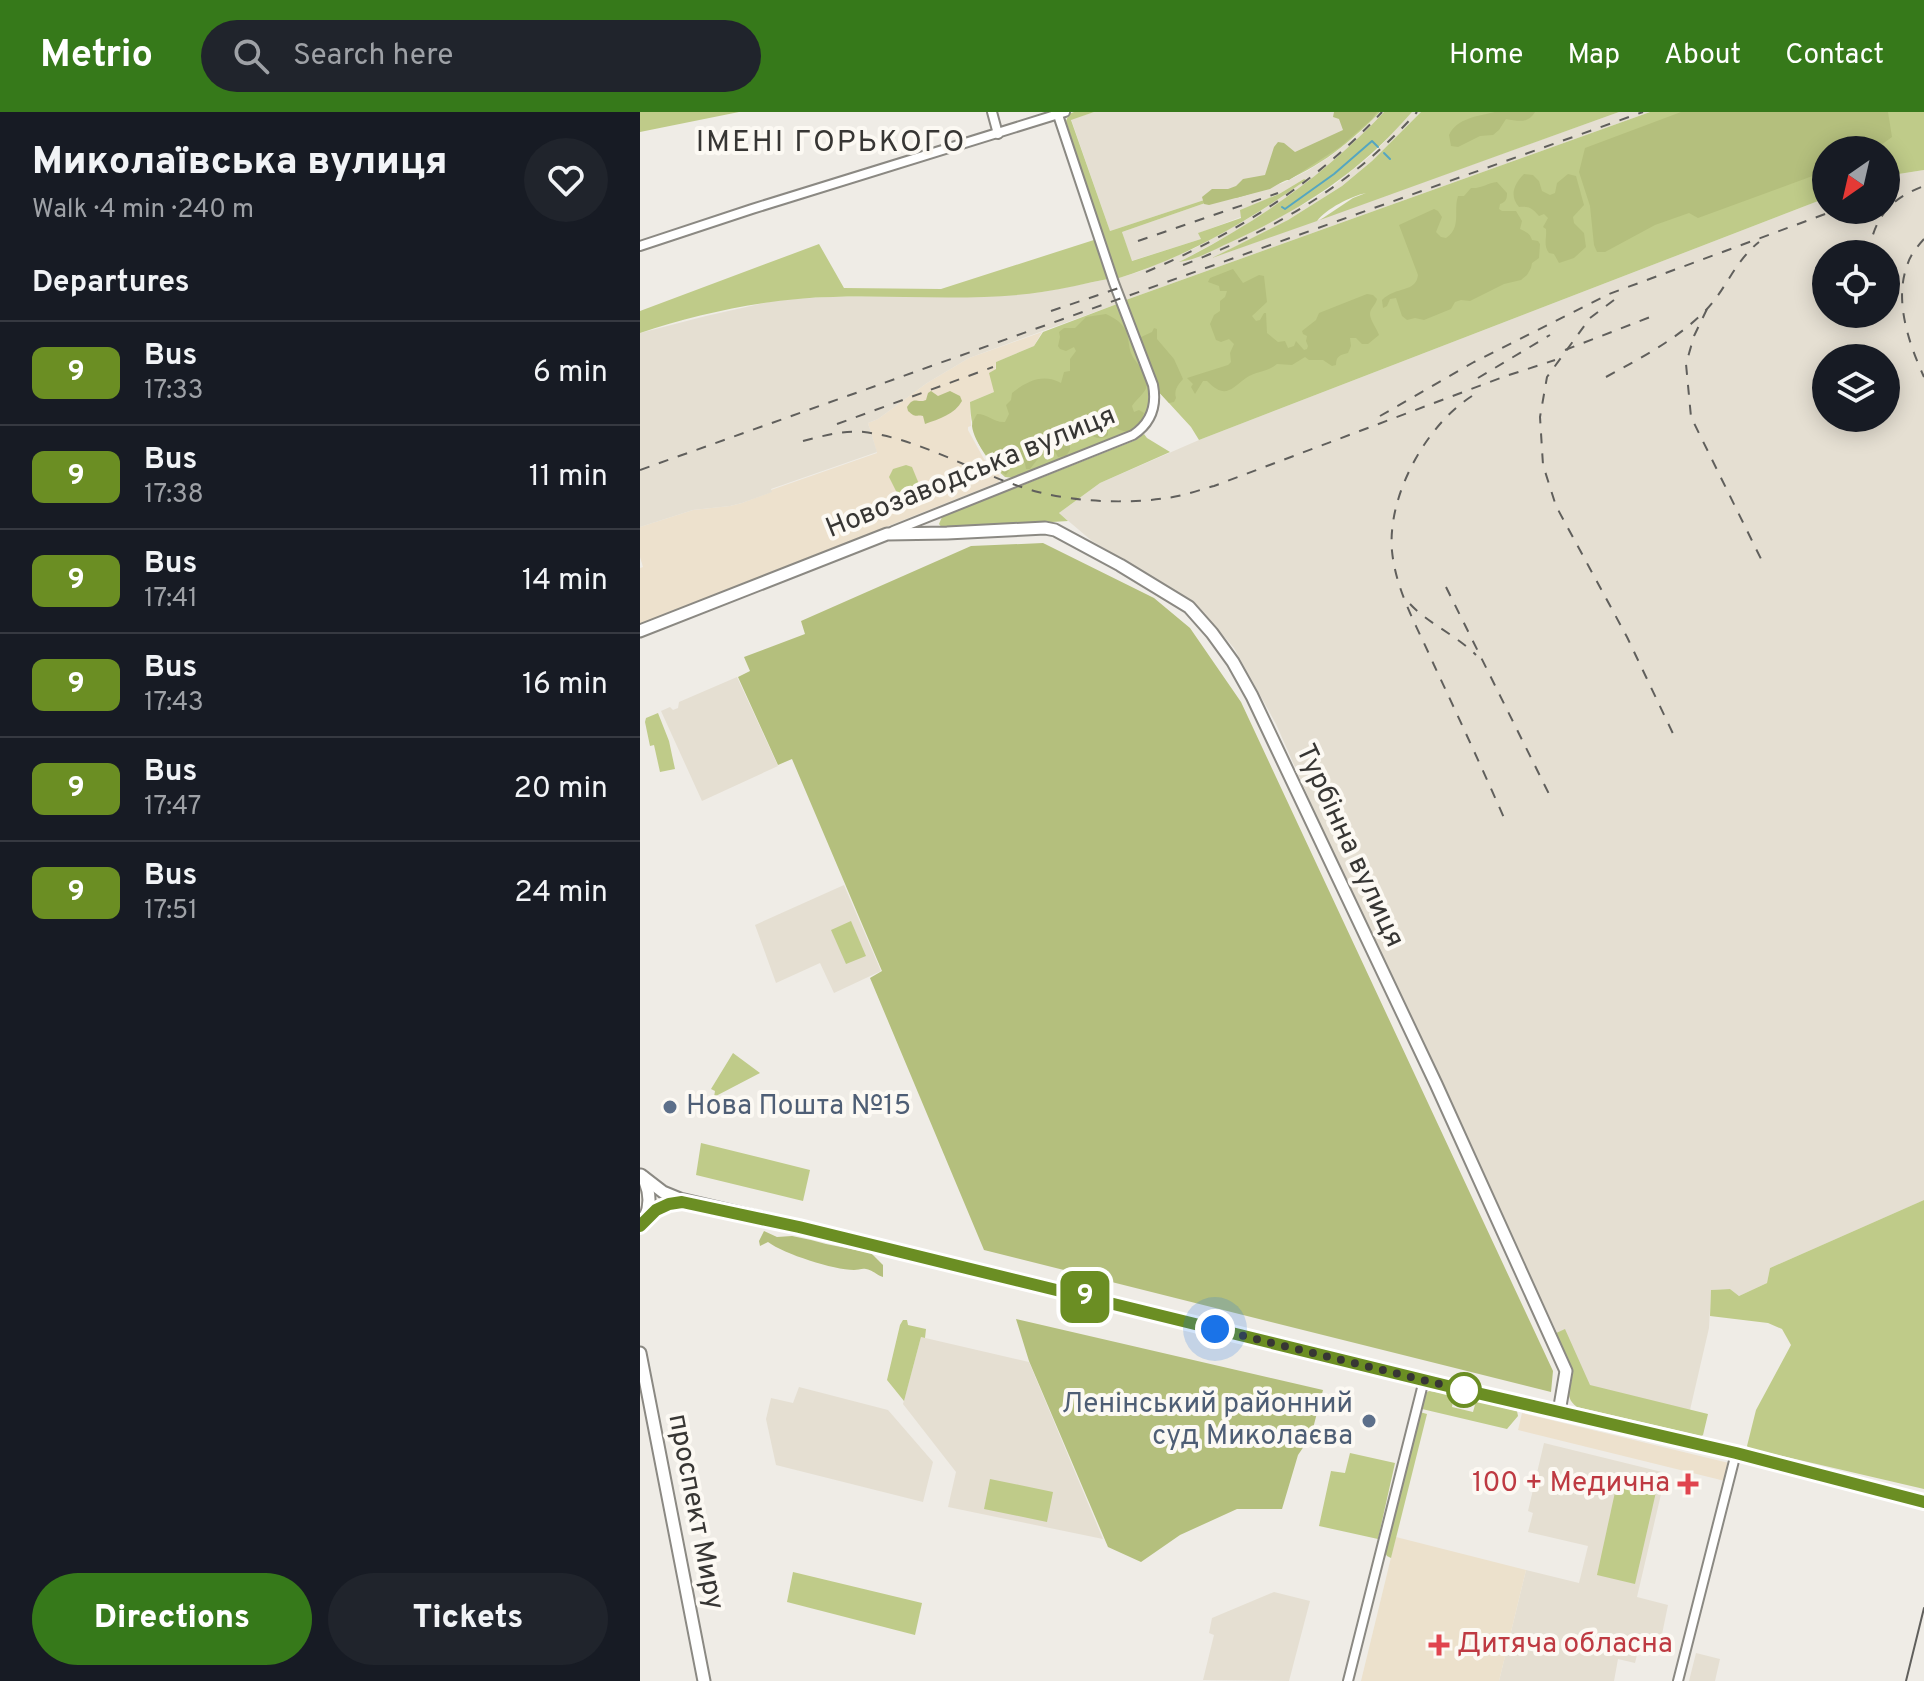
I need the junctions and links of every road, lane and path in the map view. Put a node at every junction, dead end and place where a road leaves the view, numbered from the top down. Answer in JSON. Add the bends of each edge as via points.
{"nodes":[{"id":1,"x":992,"y":112,"type":"edge"},
{"id":2,"x":1062,"y":113,"type":"edge"},
{"id":3,"x":998,"y":134,"type":"junction"},
{"id":4,"x":640,"y":246,"type":"edge"},
{"id":5,"x":887,"y":534,"type":"junction"},
{"id":6,"x":640,"y":631,"type":"edge"},
{"id":7,"x":640,"y":1174,"type":"edge"},
{"id":8,"x":690,"y":1202,"type":"junction"},
{"id":9,"x":643,"y":1223,"type":"edge"},
{"id":10,"x":640,"y":1353,"type":"edge"},
{"id":11,"x":1424,"y":1380,"type":"junction"},
{"id":12,"x":1559,"y":1412,"type":"junction"},
{"id":13,"x":1736,"y":1453,"type":"junction"},
{"id":14,"x":1924,"y":1502,"type":"edge"},
{"id":15,"x":704,"y":1681,"type":"edge"},
{"id":16,"x":1348,"y":1681,"type":"edge"},
{"id":17,"x":1678,"y":1681,"type":"edge"}],
"edges":[{"from":1,"to":3,"type":"street"},
{"from":2,"to":3,"type":"street"},
{"from":2,"to":5,"type":"street","name":"Новозаводська вулиця","via":[[1114,283],[1153,385],[1150,419],[1133,435]]},
{"from":3,"to":4,"type":"street"},
{"from":5,"to":6,"type":"main road","name":"Новозаводська вулиця"},
{"from":5,"to":12,"type":"main road","name":"Турбінна вулиця","via":[[1055,530],[1189,607],[1212,633],[1252,696],[1527,1280],[1566,1371]]},
{"from":7,"to":8,"type":"main road","via":[[663,1192]]},
{"from":7,"to":9,"type":"main road","via":[[650,1196]]},
{"from":8,"to":9,"type":"main road","via":[[662,1206]]},
{"from":8,"to":11,"type":"main road"},
{"from":10,"to":15,"type":"main road","name":"проспект Миру"},
{"from":11,"to":12,"type":"main road"},
{"from":11,"to":16,"type":"street"},
{"from":12,"to":13,"type":"main road"},
{"from":13,"to":14,"type":"main road"},
{"from":13,"to":17,"type":"street"}]}
